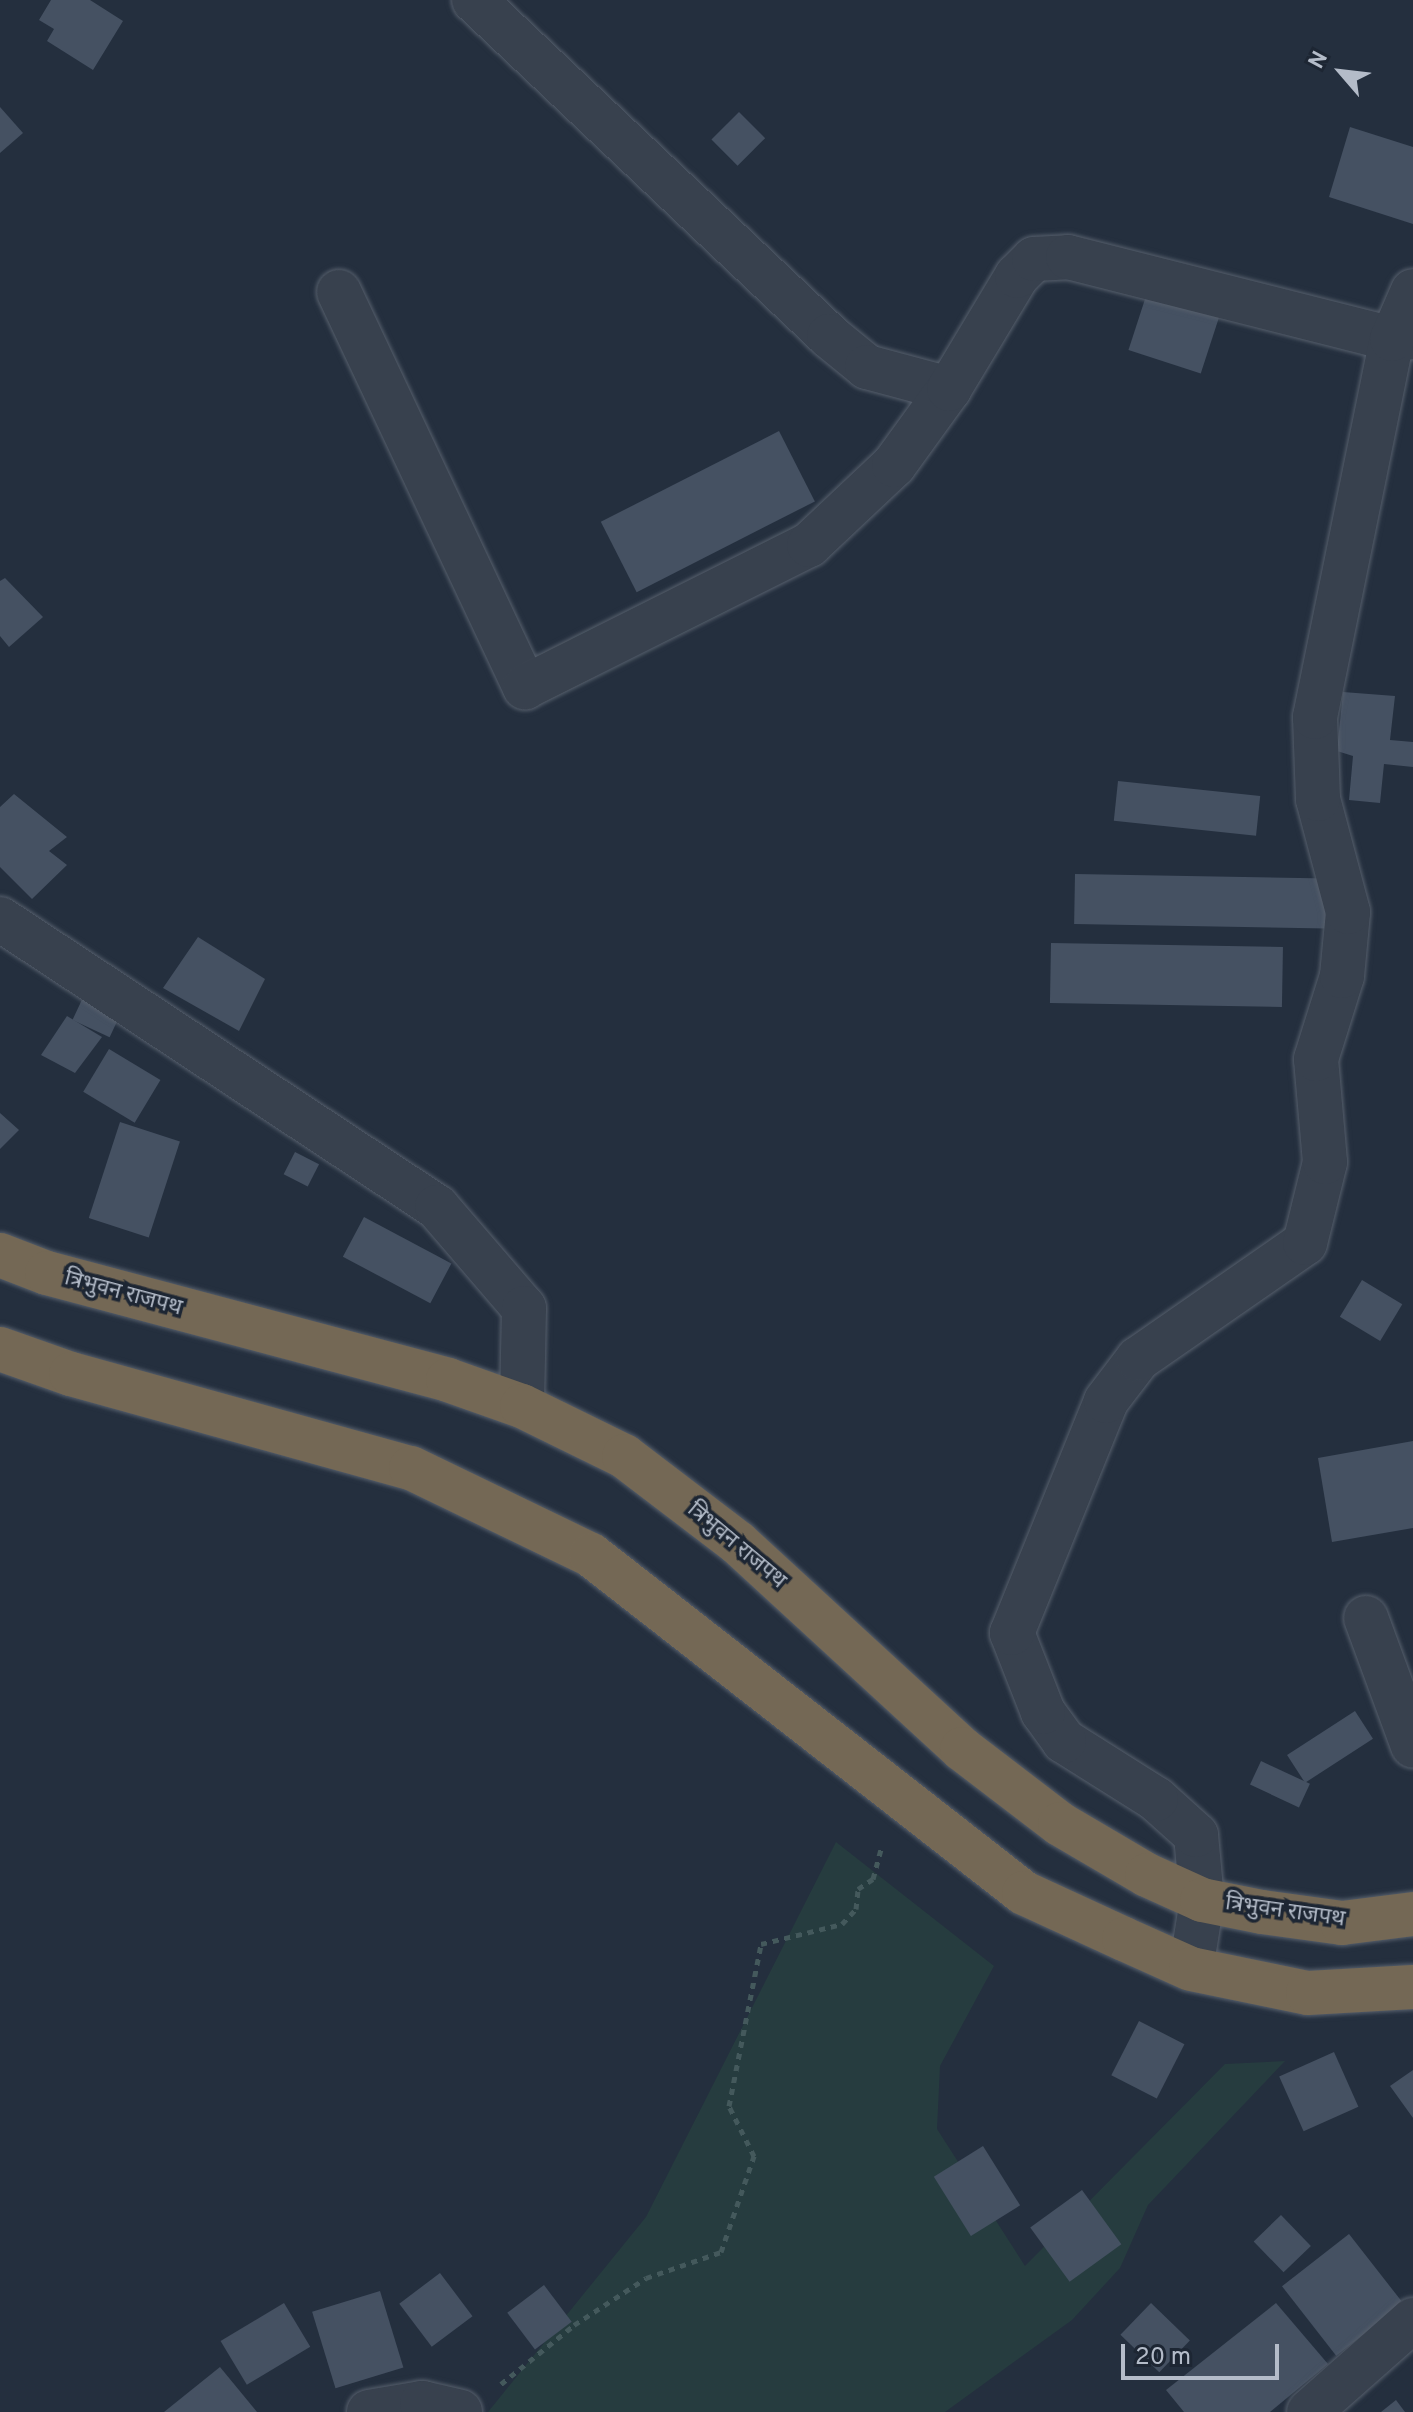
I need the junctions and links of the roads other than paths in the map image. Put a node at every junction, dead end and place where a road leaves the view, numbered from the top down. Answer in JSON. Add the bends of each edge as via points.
{"nodes":[{"id":1,"x":474,"y":0,"type":"edge"},
{"id":2,"x":1413,"y":291,"type":"edge"},
{"id":3,"x":339,"y":292,"type":"dead end"},
{"id":4,"x":1402,"y":338,"type":"edge"},
{"id":5,"x":949,"y":389,"type":"junction"},
{"id":6,"x":0,"y":919,"type":"edge"},
{"id":7,"x":0,"y":1255,"type":"edge"},
{"id":8,"x":0,"y":1349,"type":"edge"},
{"id":9,"x":522,"y":1406,"type":"junction"},
{"id":10,"x":1366,"y":1618,"type":"dead end"},
{"id":11,"x":1413,"y":1746,"type":"edge"},
{"id":12,"x":1202,"y":1900,"type":"junction"},
{"id":13,"x":1413,"y":1914,"type":"edge"},
{"id":14,"x":1191,"y":1969,"type":"junction"},
{"id":15,"x":1413,"y":1987,"type":"edge"},
{"id":16,"x":1413,"y":2320,"type":"edge"},
{"id":17,"x":475,"y":2403,"type":"edge"},
{"id":18,"x":369,"y":2412,"type":"edge"},
{"id":19,"x":1309,"y":2412,"type":"edge"}],
"edges":[{"from":1,"to":5,"type":"street","via":[[829,336],[867,367]]},
{"from":2,"to":4,"type":"street"},
{"from":3,"to":5,"type":"street","via":[[525,687],[721,594],[809,545],[894,465]]},
{"from":4,"to":5,"type":"street","via":[[1068,257],[1034,259],[1017,276]]},
{"from":4,"to":12,"type":"street","via":[[1315,717],[1318,799],[1348,912],[1342,976],[1316,1059],[1325,1162],[1305,1243],[1138,1359],[1106,1401],[1012,1633],[1043,1712],[1064,1741],[1156,1799],[1196,1835]]},
{"from":6,"to":9,"type":"street","via":[[437,1207],[524,1308]]},
{"from":7,"to":9,"type":"highway","name":"त्रिभुवन राजपथ","via":[[47,1273],[448,1380]]},
{"from":8,"to":14,"type":"highway","via":[[71,1374],[411,1468],[591,1555],[1024,1893]]},
{"from":9,"to":12,"type":"highway","name":"त्रिभुवन राजपथ","via":[[624,1456],[738,1543],[962,1749],[1060,1824]]},
{"from":10,"to":11,"type":"street"},
{"from":12,"to":13,"type":"highway","name":"त्रिभुवन राजपथ","via":[[1342,1923]]},
{"from":12,"to":14,"type":"street"},
{"from":14,"to":15,"type":"highway","via":[[1308,1993]]},
{"from":16,"to":19,"type":"street"},
{"from":17,"to":18,"type":"street","via":[[422,2403]]}]}
